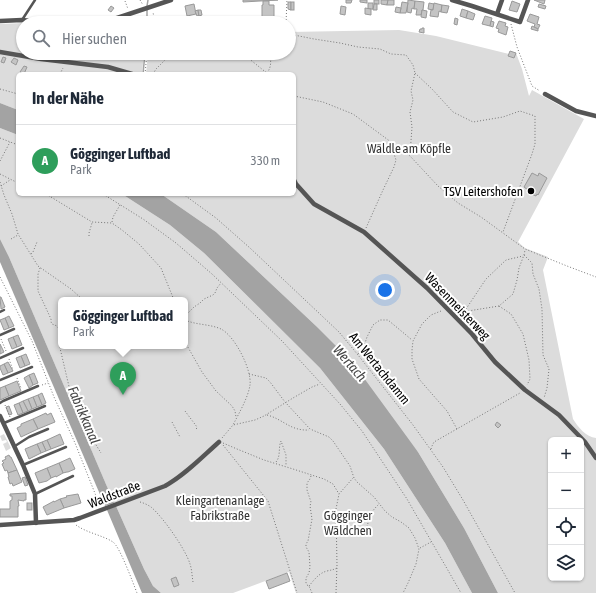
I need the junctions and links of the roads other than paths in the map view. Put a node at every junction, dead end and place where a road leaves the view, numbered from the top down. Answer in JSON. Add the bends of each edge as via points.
{"nodes":[{"id":1,"x":35,"y":0,"type":"edge"},
{"id":2,"x":171,"y":0,"type":"edge"},
{"id":3,"x":452,"y":0,"type":"edge"},
{"id":4,"x":502,"y":0,"type":"edge"},
{"id":5,"x":528,"y":0,"type":"edge"},
{"id":6,"x":497,"y":14,"type":"junction"},
{"id":7,"x":25,"y":16,"type":"edge"},
{"id":8,"x":122,"y":16,"type":"edge"},
{"id":9,"x":16,"y":20,"type":"edge"},
{"id":10,"x":0,"y":21,"type":"edge"},
{"id":11,"x":0,"y":52,"type":"edge"},
{"id":12,"x":16,"y":55,"type":"edge"},
{"id":13,"x":49,"y":60,"type":"edge"},
{"id":14,"x":126,"y":72,"type":"edge"},
{"id":15,"x":545,"y":94,"type":"road end"},
{"id":16,"x":596,"y":116,"type":"edge"},
{"id":17,"x":296,"y":184,"type":"edge"},
{"id":18,"x":4,"y":310,"type":"dead end"},
{"id":19,"x":0,"y":312,"type":"edge"},
{"id":20,"x":14,"y":329,"type":"dead end"},
{"id":21,"x":0,"y":336,"type":"edge"},
{"id":22,"x":23,"y":348,"type":"dead end"},
{"id":23,"x":0,"y":358,"type":"edge"},
{"id":24,"x":32,"y":367,"type":"dead end"},
{"id":25,"x":0,"y":380,"type":"edge"},
{"id":26,"x":38,"y":386,"type":"road end"},
{"id":27,"x":1,"y":402,"type":"edge"},
{"id":28,"x":44,"y":406,"type":"dead end"},
{"id":29,"x":0,"y":416,"type":"edge"},
{"id":30,"x":4,"y":424,"type":"junction"},
{"id":31,"x":48,"y":429,"type":"dead end"},
{"id":32,"x":219,"y":442,"type":"road end"},
{"id":33,"x":14,"y":447,"type":"junction"},
{"id":34,"x":66,"y":447,"type":"road end"},
{"id":35,"x":596,"y":458,"type":"edge"},
{"id":36,"x":23,"y":465,"type":"junction"},
{"id":37,"x":73,"y":476,"type":"dead end"},
{"id":38,"x":35,"y":494,"type":"junction"},
{"id":39,"x":36,"y":523,"type":"junction"},
{"id":40,"x":0,"y":524,"type":"edge"}],
"edges":[{"from":1,"to":7,"type":"lane"},
{"from":2,"to":8,"type":"street"},
{"from":3,"to":6,"type":"street"},
{"from":4,"to":6,"type":"street"},
{"from":5,"to":6,"type":"street","via":[[520,22]]},
{"from":9,"to":10,"type":"street"},
{"from":11,"to":12,"type":"street"},
{"from":13,"to":14,"type":"street","via":[[108,66]]},
{"from":15,"to":16,"type":"street","via":[[576,111]]},
{"from":17,"to":35,"type":"street","name":"Wasenmeisterweg","via":[[314,204],[364,232],[406,268],[472,334],[495,362],[525,390],[559,415],[585,442]]},
{"from":18,"to":19,"type":"lane"},
{"from":20,"to":21,"type":"lane"},
{"from":22,"to":23,"type":"lane"},
{"from":24,"to":25,"type":"lane"},
{"from":26,"to":27,"type":"lane"},
{"from":28,"to":30,"type":"lane"},
{"from":29,"to":30,"type":"street"},
{"from":30,"to":33,"type":"street"},
{"from":31,"to":33,"type":"lane"},
{"from":32,"to":39,"type":"street","name":"Waldstraße","via":[[165,486],[73,520]]},
{"from":33,"to":36,"type":"street"},
{"from":34,"to":36,"type":"lane"},
{"from":36,"to":38,"type":"street"},
{"from":37,"to":38,"type":"lane"},
{"from":38,"to":39,"type":"street"},
{"from":39,"to":40,"type":"street","name":"Waldstraße"}]}
